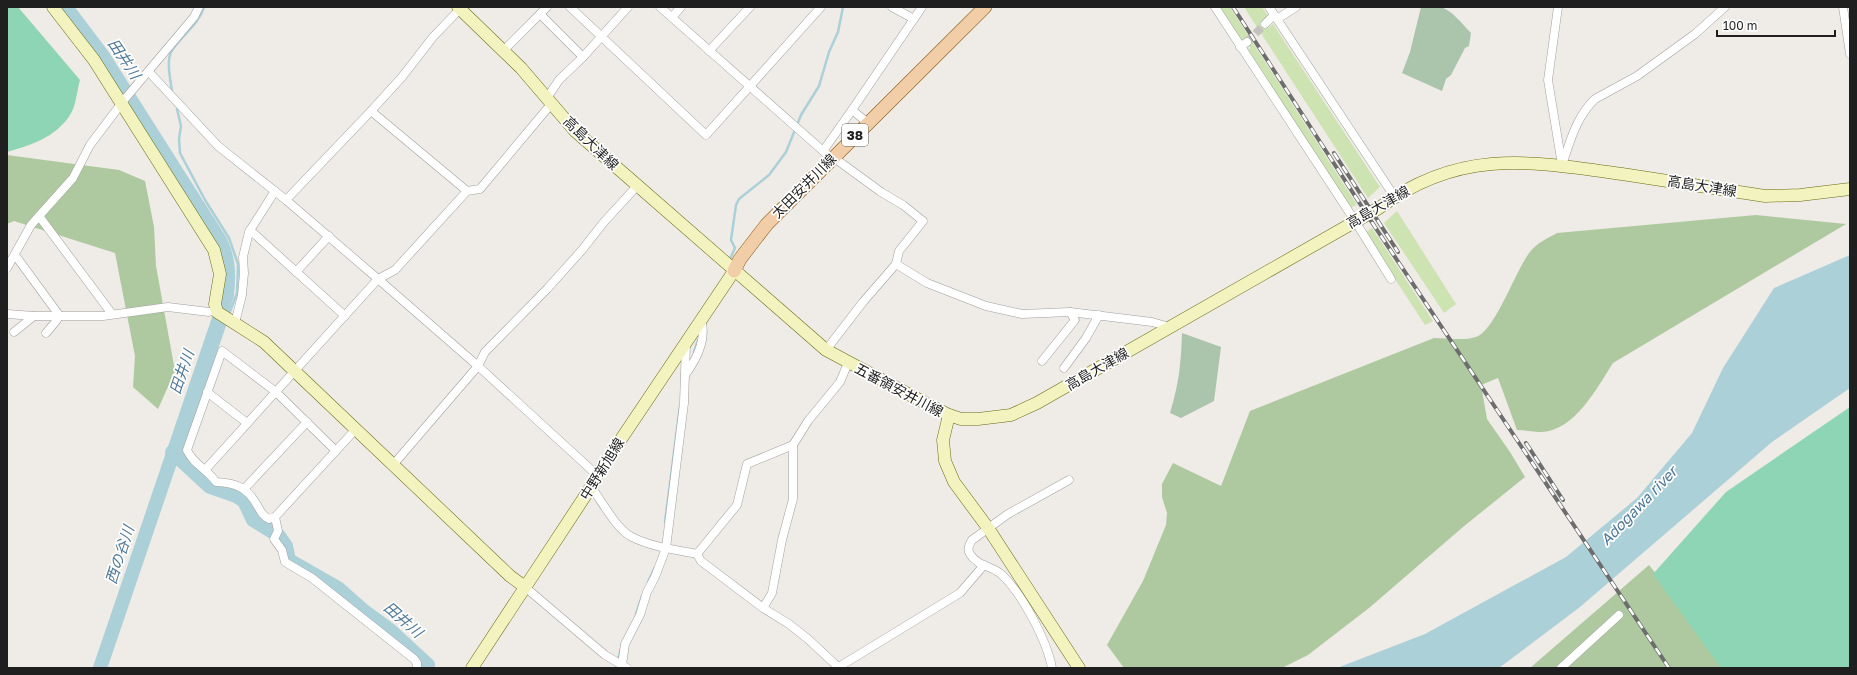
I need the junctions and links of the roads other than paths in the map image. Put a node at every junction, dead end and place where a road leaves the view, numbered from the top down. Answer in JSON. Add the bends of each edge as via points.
{"nodes":[{"id":1,"x":53,"y":7,"type":"edge"},
{"id":2,"x":199,"y":7,"type":"edge"},
{"id":3,"x":547,"y":7,"type":"edge"},
{"id":4,"x":570,"y":7,"type":"edge"},
{"id":5,"x":628,"y":7,"type":"edge"},
{"id":6,"x":660,"y":7,"type":"edge"},
{"id":7,"x":681,"y":7,"type":"edge"},
{"id":8,"x":750,"y":7,"type":"edge"},
{"id":9,"x":821,"y":7,"type":"edge"},
{"id":10,"x":892,"y":7,"type":"edge"},
{"id":11,"x":922,"y":7,"type":"edge"},
{"id":12,"x":984,"y":7,"type":"edge"},
{"id":13,"x":1215,"y":7,"type":"edge"},
{"id":14,"x":1269,"y":7,"type":"edge"},
{"id":15,"x":1296,"y":7,"type":"edge"},
{"id":16,"x":1558,"y":7,"type":"edge"},
{"id":17,"x":1725,"y":7,"type":"edge"},
{"id":18,"x":1843,"y":7,"type":"edge"},
{"id":19,"x":464,"y":9,"type":"edge"},
{"id":20,"x":540,"y":14,"type":"junction"},
{"id":21,"x":672,"y":17,"type":"junction"},
{"id":22,"x":1276,"y":17,"type":"junction"},
{"id":23,"x":914,"y":20,"type":"junction"},
{"id":24,"x":1265,"y":24,"type":"tunnel mouth"},
{"id":25,"x":602,"y":37,"type":"junction"},
{"id":26,"x":503,"y":51,"type":"junction"},
{"id":27,"x":709,"y":51,"type":"junction"},
{"id":28,"x":1850,"y":54,"type":"edge"},
{"id":29,"x":583,"y":58,"type":"junction"},
{"id":30,"x":149,"y":72,"type":"junction"},
{"id":31,"x":750,"y":87,"type":"junction"},
{"id":32,"x":550,"y":100,"type":"junction"},
{"id":33,"x":123,"y":102,"type":"junction"},
{"id":34,"x":852,"y":110,"type":"junction"},
{"id":35,"x":371,"y":112,"type":"junction"},
{"id":36,"x":868,"y":123,"type":"junction"},
{"id":37,"x":829,"y":155,"type":"junction"},
{"id":38,"x":1562,"y":166,"type":"junction"},
{"id":39,"x":637,"y":186,"type":"junction"},
{"id":40,"x":1850,"y":188,"type":"edge"},
{"id":41,"x":275,"y":191,"type":"junction"},
{"id":42,"x":467,"y":191,"type":"junction"},
{"id":43,"x":1394,"y":196,"type":"junction"},
{"id":44,"x":286,"y":200,"type":"junction"},
{"id":45,"x":39,"y":216,"type":"junction"},
{"id":46,"x":1355,"y":221,"type":"junction"},
{"id":47,"x":250,"y":230,"type":"junction"},
{"id":48,"x":329,"y":236,"type":"junction"},
{"id":49,"x":11,"y":256,"type":"edge"},
{"id":50,"x":896,"y":264,"type":"junction"},
{"id":51,"x":7,"y":268,"type":"edge"},
{"id":52,"x":734,"y":271,"type":"junction"},
{"id":53,"x":296,"y":272,"type":"junction"},
{"id":54,"x":378,"y":279,"type":"junction"},
{"id":55,"x":1391,"y":279,"type":"dead end"},
{"id":56,"x":216,"y":310,"type":"junction"},
{"id":57,"x":1070,"y":312,"type":"junction"},
{"id":58,"x":7,"y":314,"type":"edge"},
{"id":59,"x":112,"y":314,"type":"junction"},
{"id":60,"x":1099,"y":315,"type":"junction"},
{"id":61,"x":34,"y":316,"type":"junction"},
{"id":62,"x":59,"y":316,"type":"junction"},
{"id":63,"x":345,"y":316,"type":"junction"},
{"id":64,"x":701,"y":319,"type":"junction"},
{"id":65,"x":235,"y":323,"type":"junction"},
{"id":66,"x":1170,"y":327,"type":"junction"},
{"id":67,"x":14,"y":332,"type":"dead end"},
{"id":68,"x":46,"y":333,"type":"dead end"},
{"id":69,"x":686,"y":342,"type":"junction"},
{"id":70,"x":826,"y":350,"type":"junction"},
{"id":71,"x":1042,"y":361,"type":"dead end"},
{"id":72,"x":848,"y":363,"type":"junction"},
{"id":73,"x":478,"y":366,"type":"junction"},
{"id":74,"x":1064,"y":368,"type":"dead end"},
{"id":75,"x":294,"y":371,"type":"junction"},
{"id":76,"x":685,"y":375,"type":"junction"},
{"id":77,"x":207,"y":392,"type":"junction"},
{"id":78,"x":276,"y":392,"type":"junction"},
{"id":79,"x":949,"y":415,"type":"junction"},
{"id":80,"x":306,"y":422,"type":"junction"},
{"id":81,"x":247,"y":423,"type":"junction"},
{"id":82,"x":356,"y":430,"type":"junction"},
{"id":83,"x":793,"y":445,"type":"junction"},
{"id":84,"x":336,"y":451,"type":"junction"},
{"id":85,"x":393,"y":465,"type":"junction"},
{"id":86,"x":205,"y":470,"type":"junction"},
{"id":87,"x":597,"y":475,"type":"junction"},
{"id":88,"x":1069,"y":480,"type":"dead end"},
{"id":89,"x":244,"y":488,"type":"junction"},
{"id":90,"x":591,"y":488,"type":"junction"},
{"id":91,"x":274,"y":517,"type":"junction"},
{"id":92,"x":988,"y":528,"type":"junction"},
{"id":93,"x":666,"y":548,"type":"junction"},
{"id":94,"x":697,"y":554,"type":"junction"},
{"id":95,"x":984,"y":565,"type":"junction"},
{"id":96,"x":525,"y":587,"type":"junction"},
{"id":97,"x":763,"y":608,"type":"junction"},
{"id":98,"x":1619,"y":615,"type":"dead end"},
{"id":99,"x":624,"y":667,"type":"edge"},
{"id":100,"x":837,"y":667,"type":"edge"},
{"id":101,"x":1078,"y":667,"type":"edge"},
{"id":102,"x":417,"y":668,"type":"edge"},
{"id":103,"x":472,"y":668,"type":"edge"},
{"id":104,"x":1052,"y":668,"type":"edge"},
{"id":105,"x":1561,"y":668,"type":"edge"}],
"edges":[{"from":1,"to":33,"type":"main road"},
{"from":2,"to":30,"type":"street","via":[[194,17]]},
{"from":3,"to":20,"type":"street"},
{"from":4,"to":25,"type":"street"},
{"from":5,"to":25,"type":"street"},
{"from":6,"to":21,"type":"street"},
{"from":7,"to":21,"type":"street"},
{"from":8,"to":27,"type":"street"},
{"from":9,"to":31,"type":"street"},
{"from":10,"to":23,"type":"street"},
{"from":11,"to":23,"type":"street"},
{"from":12,"to":36,"type":"main road","name":"太田安井川線","number":"38"},
{"from":13,"to":46,"type":"street","via":[[1244,44]]},
{"from":14,"to":22,"type":"street"},
{"from":15,"to":22,"type":"street"},
{"from":16,"to":38,"type":"street","via":[[1548,80]]},
{"from":17,"to":38,"type":"street","via":[[1695,34],[1637,76],[1595,99],[1576,123]]},
{"from":18,"to":28,"type":"street"},
{"from":19,"to":26,"type":"main road","name":"高島大津線"},
{"from":19,"to":35,"type":"street","via":[[433,37]]},
{"from":20,"to":26,"type":"street"},
{"from":20,"to":29,"type":"street"},
{"from":21,"to":27,"type":"street"},
{"from":22,"to":24,"type":"street"},
{"from":22,"to":43,"type":"street"},
{"from":23,"to":34,"type":"street"},
{"from":25,"to":29,"type":"street"},
{"from":25,"to":31,"type":"street","via":[[706,135]]},
{"from":26,"to":32,"type":"main road","name":"高島大津線"},
{"from":27,"to":31,"type":"street"},
{"from":29,"to":32,"type":"street","via":[[559,80]]},
{"from":30,"to":33,"type":"street"},
{"from":30,"to":41,"type":"street","via":[[218,146]]},
{"from":31,"to":37,"type":"street"},
{"from":32,"to":39,"type":"main road","name":"高島大津線","via":[[575,132]]},
{"from":32,"to":42,"type":"street","via":[[480,189]]},
{"from":33,"to":45,"type":"street","via":[[90,145],[73,178]]},
{"from":33,"to":56,"type":"main road","via":[[214,250],[220,274]]},
{"from":34,"to":36,"type":"street"},
{"from":34,"to":37,"type":"street"},
{"from":35,"to":42,"type":"street"},
{"from":35,"to":44,"type":"street"},
{"from":36,"to":37,"type":"main road","name":"太田安井川線","number":"38"},
{"from":37,"to":50,"type":"street","via":[[881,192],[903,204],[923,221],[899,251]]},
{"from":37,"to":52,"type":"main road","name":"太田安井川線","number":"38","via":[[767,224]]},
{"from":38,"to":40,"type":"main road","name":"高島大津線","via":[[1765,196],[1800,195]]},
{"from":38,"to":43,"type":"main road","name":"高島大津線","via":[[1497,162],[1470,166],[1439,174]]},
{"from":39,"to":52,"type":"main road","name":"高島大津線"},
{"from":39,"to":73,"type":"street","via":[[547,289],[485,352]]},
{"from":41,"to":44,"type":"street"},
{"from":41,"to":47,"type":"street"},
{"from":42,"to":54,"type":"street","via":[[395,270]]},
{"from":43,"to":46,"type":"main road","name":"高島大津線","via":[[1379,208]]},
{"from":44,"to":48,"type":"street"},
{"from":45,"to":49,"type":"street"},
{"from":45,"to":59,"type":"street"},
{"from":46,"to":55,"type":"street"},
{"from":46,"to":66,"type":"main road","name":"高島大津線"},
{"from":47,"to":53,"type":"street"},
{"from":47,"to":65,"type":"street","via":[[242,257],[242,295]]},
{"from":48,"to":53,"type":"street"},
{"from":48,"to":54,"type":"street"},
{"from":49,"to":51,"type":"street"},
{"from":49,"to":62,"type":"street"},
{"from":50,"to":57,"type":"street","via":[[927,283],[986,306],[1022,314]]},
{"from":50,"to":70,"type":"street"},
{"from":52,"to":64,"type":"main road","name":"中野新旭線"},
{"from":52,"to":70,"type":"main road","name":"五番領安井川線"},
{"from":53,"to":63,"type":"street"},
{"from":54,"to":63,"type":"street"},
{"from":54,"to":73,"type":"street"},
{"from":56,"to":59,"type":"street","via":[[209,312],[168,307]]},
{"from":56,"to":65,"type":"main road"},
{"from":57,"to":60,"type":"street"},
{"from":57,"to":71,"type":"street","via":[[1075,320]]},
{"from":58,"to":61,"type":"street"},
{"from":59,"to":62,"type":"street"},
{"from":60,"to":66,"type":"street"},
{"from":60,"to":74,"type":"street"},
{"from":61,"to":62,"type":"street"},
{"from":61,"to":67,"type":"street"},
{"from":62,"to":68,"type":"street"},
{"from":63,"to":75,"type":"street"},
{"from":64,"to":69,"type":"main road","name":"中野新旭線"},
{"from":64,"to":76,"type":"street","via":[[704,328],[698,354]]},
{"from":65,"to":75,"type":"main road","via":[[264,342]]},
{"from":66,"to":79,"type":"main road","name":"高島大津線","via":[[1037,403],[1011,415],[978,419]]},
{"from":69,"to":76,"type":"street"},
{"from":69,"to":87,"type":"main road","name":"中野新旭線"},
{"from":70,"to":72,"type":"main road","name":"五番領安井川線"},
{"from":72,"to":79,"type":"main road","name":"五番領安井川線"},
{"from":72,"to":83,"type":"street","via":[[840,382],[808,421]]},
{"from":73,"to":85,"type":"street"},
{"from":73,"to":87,"type":"street"},
{"from":75,"to":78,"type":"street"},
{"from":75,"to":82,"type":"main road"},
{"from":76,"to":93,"type":"street","via":[[684,403]]},
{"from":77,"to":78,"type":"street","via":[[222,350]]},
{"from":77,"to":81,"type":"street"},
{"from":77,"to":86,"type":"street","via":[[186,450],[191,459]]},
{"from":78,"to":80,"type":"street"},
{"from":78,"to":81,"type":"street"},
{"from":79,"to":92,"type":"main road","name":"五番領安井川線","via":[[942,440],[945,461],[954,482]]},
{"from":80,"to":84,"type":"street"},
{"from":80,"to":89,"type":"street"},
{"from":81,"to":86,"type":"street"},
{"from":82,"to":84,"type":"street"},
{"from":82,"to":85,"type":"main road"},
{"from":83,"to":94,"type":"street","via":[[747,464],[737,505]]},
{"from":83,"to":97,"type":"street","via":[[793,499],[772,592]]},
{"from":84,"to":91,"type":"street"},
{"from":85,"to":96,"type":"main road","via":[[510,576]]},
{"from":86,"to":89,"type":"street","via":[[216,482],[227,482]]},
{"from":87,"to":90,"type":"main road","name":"中野新旭線"},
{"from":88,"to":92,"type":"street"},
{"from":89,"to":91,"type":"street","via":[[263,516],[269,519]]},
{"from":90,"to":93,"type":"street","via":[[618,524],[631,536]]},
{"from":90,"to":96,"type":"main road","name":"中野新旭線"},
{"from":91,"to":102,"type":"street","via":[[278,531],[274,539],[282,550],[285,562],[312,578],[408,654],[417,663]]},
{"from":92,"to":95,"type":"street","via":[[972,540],[969,546],[974,559]]},
{"from":92,"to":101,"type":"main road","name":"五番領安井川線"},
{"from":93,"to":94,"type":"street"},
{"from":93,"to":99,"type":"street","via":[[647,592],[640,616],[625,644]]},
{"from":94,"to":97,"type":"street","via":[[701,561]]},
{"from":95,"to":100,"type":"street","via":[[960,593]]},
{"from":95,"to":104,"type":"street","via":[[1000,573],[1013,588],[1038,629]]},
{"from":96,"to":99,"type":"street"},
{"from":96,"to":103,"type":"main road","name":"中野新旭線"},
{"from":97,"to":100,"type":"street","via":[[799,631]]},
{"from":98,"to":105,"type":"street"}]}
